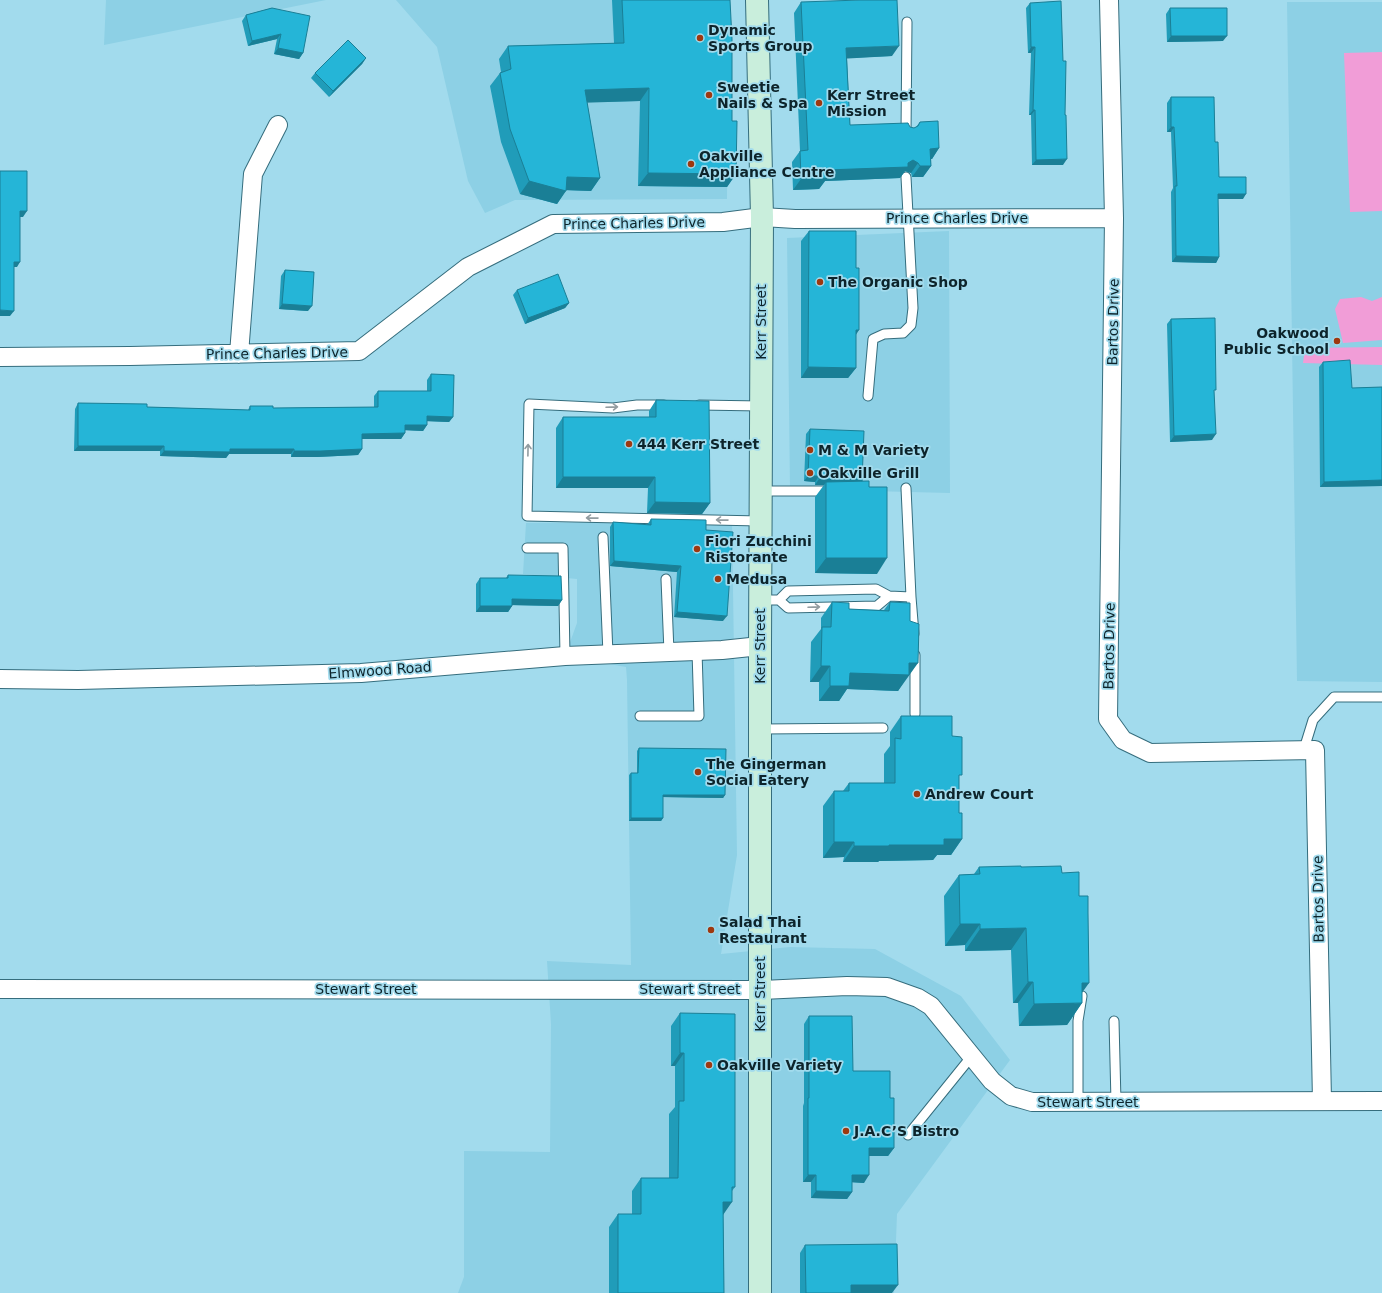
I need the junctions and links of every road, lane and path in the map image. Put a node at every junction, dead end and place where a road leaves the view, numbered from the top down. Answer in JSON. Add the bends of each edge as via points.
{"nodes":[{"id":1,"x":757,"y":0,"type":"edge"},
{"id":2,"x":1109,"y":0,"type":"edge"},
{"id":3,"x":907,"y":22,"type":"dead end"},
{"id":4,"x":278,"y":125,"type":"dead end"},
{"id":5,"x":906,"y":133,"type":"edge"},
{"id":6,"x":906,"y":177,"type":"edge"},
{"id":7,"x":908,"y":217,"type":"junction"},
{"id":8,"x":762,"y":218,"type":"junction"},
{"id":9,"x":1114,"y":218,"type":"junction"},
{"id":10,"x":239,"y":354,"type":"junction"},
{"id":11,"x":0,"y":357,"type":"edge"},
{"id":12,"x":868,"y":396,"type":"dead end"},
{"id":13,"x":675,"y":405,"type":"edge"},
{"id":14,"x":691,"y":405,"type":"edge"},
{"id":15,"x":761,"y":406,"type":"junction"},
{"id":16,"x":906,"y":488,"type":"dead end"},
{"id":17,"x":761,"y":491,"type":"junction"},
{"id":18,"x":840,"y":491,"type":"edge"},
{"id":19,"x":760,"y":521,"type":"junction"},
{"id":20,"x":603,"y":537,"type":"dead end"},
{"id":21,"x":527,"y":548,"type":"dead end"},
{"id":22,"x":666,"y":579,"type":"dead end"},
{"id":23,"x":889,"y":596,"type":"junction"},
{"id":24,"x":911,"y":598,"type":"junction"},
{"id":25,"x":769,"y":600,"type":"junction"},
{"id":26,"x":760,"y":646,"type":"junction"},
{"id":27,"x":697,"y":651,"type":"junction"},
{"id":28,"x":669,"y":652,"type":"junction"},
{"id":29,"x":608,"y":654,"type":"junction"},
{"id":30,"x":565,"y":656,"type":"junction"},
{"id":31,"x":0,"y":679,"type":"edge"},
{"id":32,"x":1382,"y":698,"type":"edge"},
{"id":33,"x":914,"y":714,"type":"edge"},
{"id":34,"x":640,"y":716,"type":"dead end"},
{"id":35,"x":883,"y":728,"type":"dead end"},
{"id":36,"x":760,"y":729,"type":"junction"},
{"id":37,"x":1304,"y":750,"type":"junction"},
{"id":38,"x":1083,"y":986,"type":"edge"},
{"id":39,"x":0,"y":989,"type":"edge"},
{"id":40,"x":760,"y":990,"type":"junction"},
{"id":41,"x":1114,"y":1021,"type":"dead end"},
{"id":42,"x":971,"y":1057,"type":"junction"},
{"id":43,"x":1322,"y":1101,"type":"junction"},
{"id":44,"x":1382,"y":1101,"type":"edge"},
{"id":45,"x":1078,"y":1102,"type":"junction"},
{"id":46,"x":1116,"y":1102,"type":"junction"},
{"id":47,"x":908,"y":1136,"type":"dead end"},
{"id":48,"x":760,"y":1293,"type":"edge"}],
"edges":[{"from":1,"to":8,"type":"main road","name":"Kerr Street"},
{"from":2,"to":9,"type":"street","name":"Bartos Drive"},
{"from":3,"to":5,"type":"lane"},
{"from":4,"to":10,"type":"street","via":[[253,174]]},
{"from":6,"to":7,"type":"lane"},
{"from":7,"to":8,"type":"street","name":"Prince Charles Drive"},
{"from":7,"to":9,"type":"street","name":"Prince Charles Drive"},
{"from":7,"to":12,"type":"lane","via":[[913,308],[911,325],[903,333],[884,334],[873,339]]},
{"from":8,"to":10,"type":"street","name":"Prince Charles Drive","via":[[723,222],[553,224],[468,267],[358,351]]},
{"from":8,"to":15,"type":"main road","name":"Kerr Street"},
{"from":9,"to":37,"type":"street","name":"Bartos Drive","via":[[1108,719],[1123,740],[1150,753]]},
{"from":10,"to":11,"type":"street","name":"Prince Charles Drive"},
{"from":19,"to":13,"type":"lane","one_way":true,"via":[[527,516],[529,404],[613,408]]},
{"from":14,"to":15,"type":"lane"},
{"from":15,"to":17,"type":"main road","name":"Kerr Street"},
{"from":16,"to":24,"type":"lane"},
{"from":17,"to":18,"type":"lane"},
{"from":17,"to":19,"type":"main road","name":"Kerr Street"},
{"from":19,"to":25,"type":"main road","name":"Kerr Street"},
{"from":20,"to":29,"type":"lane"},
{"from":21,"to":30,"type":"lane","via":[[563,548]]},
{"from":22,"to":28,"type":"lane"},
{"from":23,"to":24,"type":"lane"},
{"from":23,"to":25,"type":"lane","via":[[876,589],[788,591]]},
{"from":25,"to":23,"type":"lane","one_way":true,"via":[[788,608],[877,606]]},
{"from":24,"to":33,"type":"lane","via":[[915,643]]},
{"from":25,"to":26,"type":"main road","name":"Kerr Street"},
{"from":26,"to":27,"type":"street","name":"Elmwood Road"},
{"from":26,"to":36,"type":"main road","name":"Kerr Street"},
{"from":27,"to":28,"type":"street","name":"Elmwood Road"},
{"from":27,"to":34,"type":"lane","via":[[700,716]]},
{"from":28,"to":29,"type":"street","name":"Elmwood Road"},
{"from":29,"to":30,"type":"street","name":"Elmwood Road"},
{"from":30,"to":31,"type":"street","name":"Elmwood Road","via":[[361,673],[78,680]]},
{"from":32,"to":37,"type":"lane","via":[[1334,697],[1313,720]]},
{"from":35,"to":36,"type":"lane"},
{"from":36,"to":40,"type":"main road","name":"Kerr Street"},
{"from":37,"to":43,"type":"street","name":"Bartos Drive","via":[[1315,750]]},
{"from":38,"to":45,"type":"lane","via":[[1078,1021]]},
{"from":39,"to":40,"type":"street","name":"Stewart Street"},
{"from":40,"to":42,"type":"street","name":"Stewart Street","via":[[887,987],[918,998],[931,1006]]},
{"from":40,"to":48,"type":"main road","name":"Kerr Street"},
{"from":41,"to":46,"type":"lane"},
{"from":42,"to":45,"type":"street","name":"Stewart Street","via":[[992,1082],[1011,1096],[1032,1102]]},
{"from":42,"to":47,"type":"lane"},
{"from":43,"to":44,"type":"street","name":"Stewart Street"},
{"from":43,"to":46,"type":"street","name":"Stewart Street"},
{"from":45,"to":46,"type":"street","name":"Stewart Street"}]}
